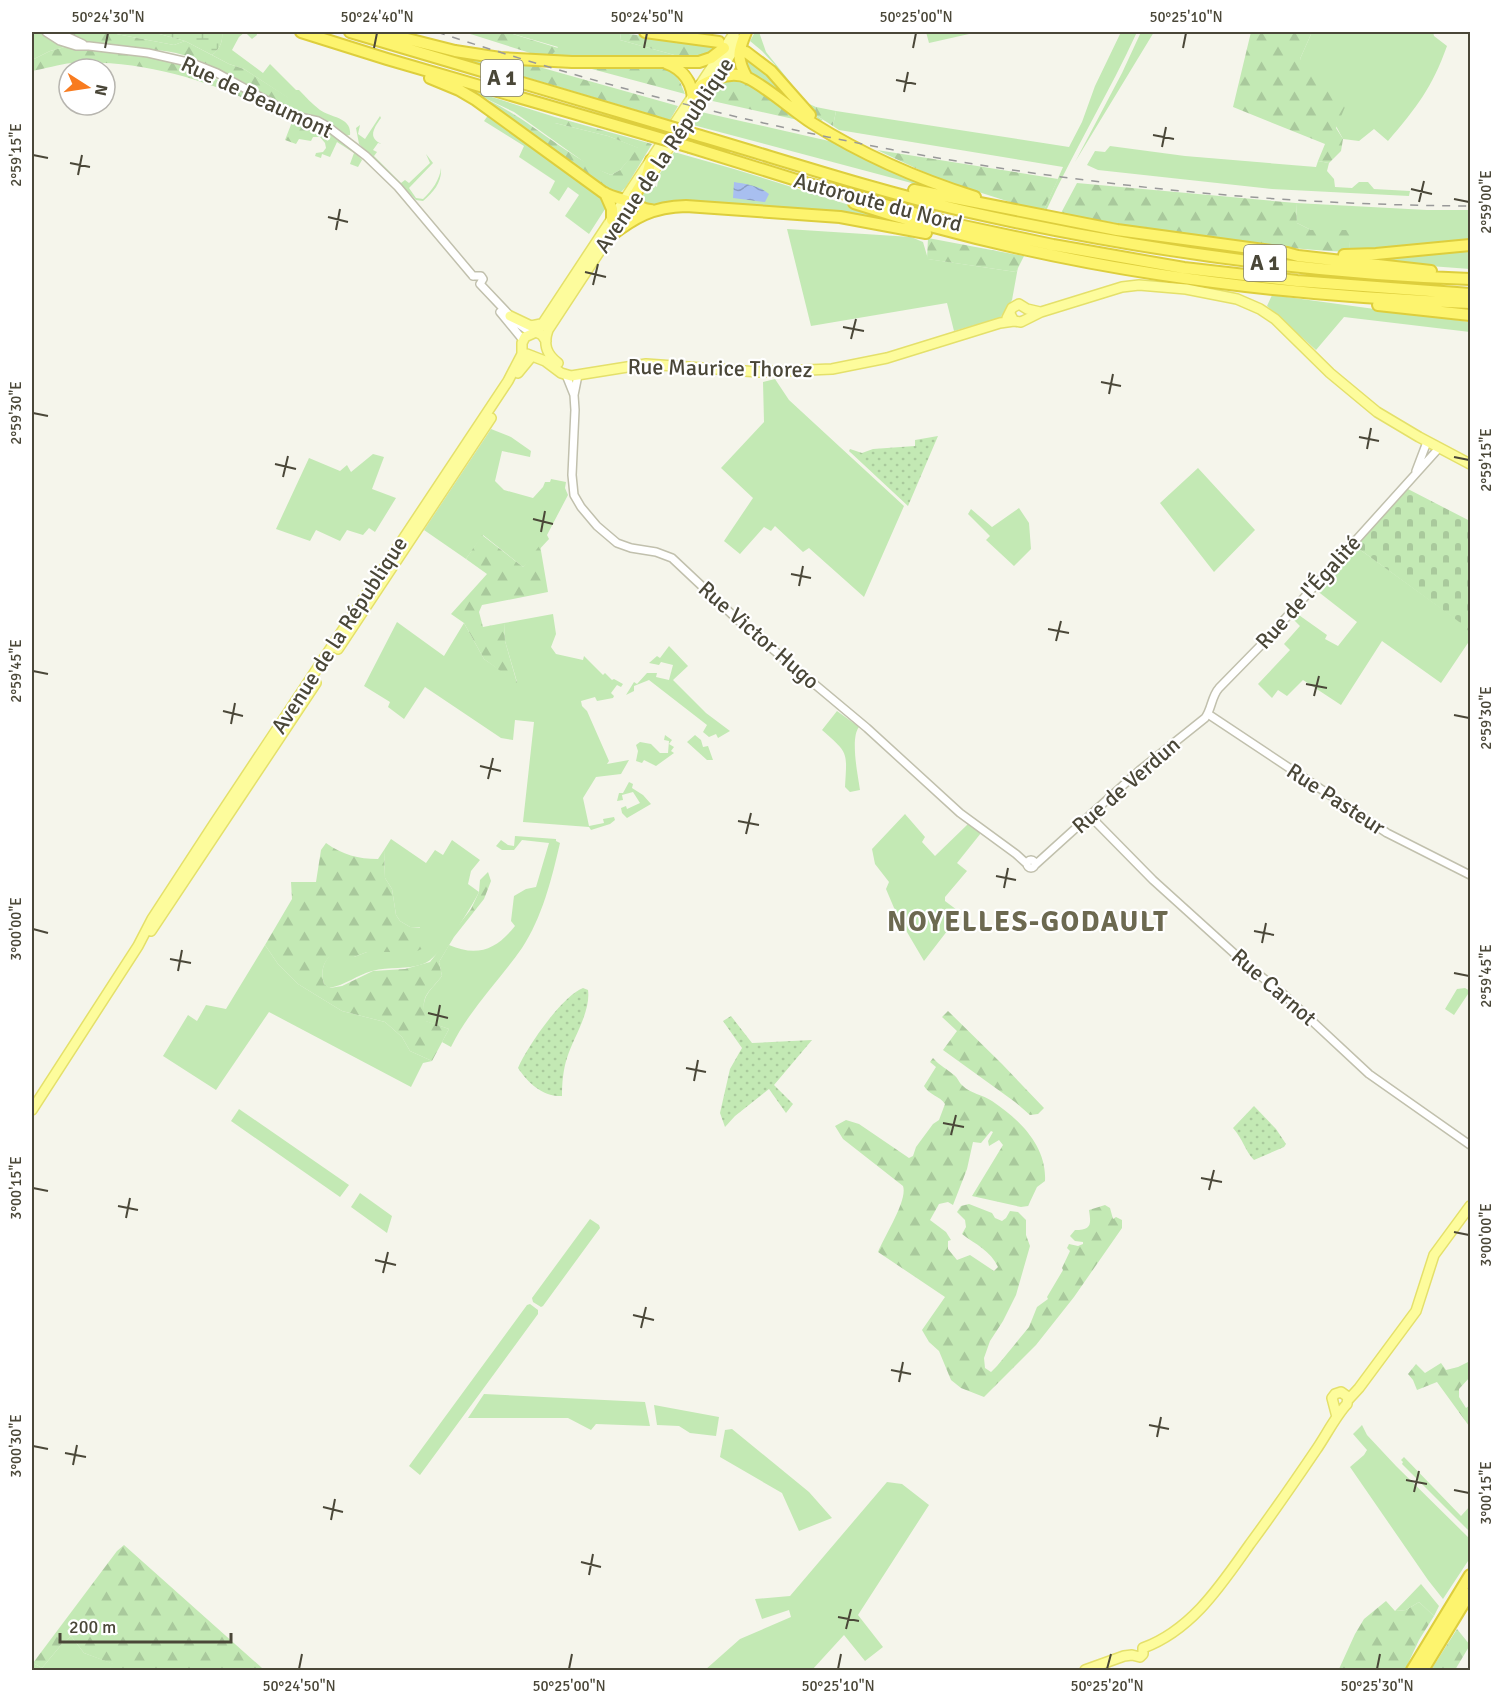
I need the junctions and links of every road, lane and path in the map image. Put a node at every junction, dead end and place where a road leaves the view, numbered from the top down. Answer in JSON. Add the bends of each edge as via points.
{"nodes":[{"id":1,"x":46,"y":32,"type":"edge"},
{"id":2,"x":57,"y":32,"type":"edge"},
{"id":3,"x":301,"y":32,"type":"edge"},
{"id":4,"x":350,"y":32,"type":"edge"},
{"id":5,"x":380,"y":32,"type":"edge"},
{"id":6,"x":645,"y":32,"type":"edge"},
{"id":7,"x":735,"y":32,"type":"edge"},
{"id":8,"x":746,"y":32,"type":"edge"},
{"id":9,"x":721,"y":45,"type":"junction"},
{"id":10,"x":89,"y":46,"type":"junction"},
{"id":11,"x":746,"y":52,"type":"dead end"},
{"id":12,"x":387,"y":59,"type":"junction"},
{"id":13,"x":663,"y":62,"type":"junction"},
{"id":14,"x":747,"y":78,"type":"junction"},
{"id":15,"x":714,"y":79,"type":"junction"},
{"id":16,"x":697,"y":90,"type":"junction"},
{"id":17,"x":693,"y":111,"type":"junction"},
{"id":18,"x":833,"y":135,"type":"junction"},
{"id":19,"x":651,"y":160,"type":"joint"},
{"id":20,"x":872,"y":186,"type":"junction"},
{"id":21,"x":604,"y":193,"type":"junction"},
{"id":22,"x":629,"y":202,"type":"junction"},
{"id":23,"x":1013,"y":209,"type":"junction"},
{"id":24,"x":652,"y":210,"type":"junction"},
{"id":25,"x":1032,"y":219,"type":"junction"},
{"id":26,"x":612,"y":220,"type":"junction"},
{"id":27,"x":609,"y":237,"type":"junction"},
{"id":28,"x":1020,"y":244,"type":"junction"},
{"id":29,"x":1470,"y":245,"type":"edge"},
{"id":30,"x":1051,"y":250,"type":"junction"},
{"id":31,"x":1287,"y":253,"type":"junction"},
{"id":32,"x":1470,"y":277,"type":"edge"},
{"id":33,"x":1293,"y":292,"type":"junction"},
{"id":34,"x":1470,"y":294,"type":"edge"},
{"id":35,"x":493,"y":300,"type":"junction"},
{"id":36,"x":1470,"y":303,"type":"edge"},
{"id":37,"x":1027,"y":314,"type":"junction"},
{"id":38,"x":510,"y":316,"type":"junction"},
{"id":39,"x":1470,"y":316,"type":"edge"},
{"id":40,"x":1012,"y":317,"type":"junction"},
{"id":41,"x":543,"y":323,"type":"junction"},
{"id":42,"x":533,"y":332,"type":"junction"},
{"id":43,"x":523,"y":344,"type":"junction"},
{"id":44,"x":546,"y":344,"type":"junction"},
{"id":45,"x":534,"y":356,"type":"junction"},
{"id":46,"x":566,"y":375,"type":"junction"},
{"id":47,"x":578,"y":375,"type":"junction"},
{"id":48,"x":574,"y":395,"type":"junction"},
{"id":49,"x":1427,"y":442,"type":"junction"},
{"id":50,"x":1439,"y":448,"type":"junction"},
{"id":51,"x":1470,"y":464,"type":"edge"},
{"id":52,"x":1415,"y":473,"type":"junction"},
{"id":53,"x":1208,"y":714,"type":"junction"},
{"id":54,"x":1090,"y":816,"type":"junction"},
{"id":55,"x":1032,"y":862,"type":"joint"},
{"id":56,"x":1470,"y":875,"type":"edge"},
{"id":57,"x":155,"y":921,"type":"junction"},
{"id":58,"x":32,"y":1110,"type":"edge"},
{"id":59,"x":1470,"y":1145,"type":"edge"},
{"id":60,"x":1470,"y":1206,"type":"edge"},
{"id":61,"x":1470,"y":1575,"type":"edge"},
{"id":62,"x":1470,"y":1593,"type":"edge"},
{"id":63,"x":1446,"y":1623,"type":"junction"},
{"id":64,"x":1085,"y":1671,"type":"edge"},
{"id":65,"x":1412,"y":1671,"type":"edge"},
{"id":66,"x":1423,"y":1671,"type":"edge"}],
"edges":[{"from":1,"to":10,"type":"street","name":"Rue de Beaumont","via":[[69,44]]},
{"from":2,"to":10,"type":"street","name":"Rue de Beaumont"},
{"from":3,"to":12,"type":"highway","name":"Autoroute du Nord","number":"A 1"},
{"from":4,"to":20,"type":"highway","name":"Autoroute du Nord","number":"A 1","bridge":true},
{"from":5,"to":13,"type":"highway","via":[[500,58]]},
{"from":6,"to":9,"type":"highway"},
{"from":7,"to":9,"type":"main road","name":"Avenue de la République"},
{"from":8,"to":14,"type":"highway","via":[[738,57]]},
{"from":8,"to":15,"type":"main road","name":"Avenue de la République"},
{"from":9,"to":13,"type":"highway","via":[[703,61]]},
{"from":9,"to":16,"type":"main road","name":"Avenue de la République"},
{"from":10,"to":35,"type":"street","name":"Rue de Beaumont","via":[[192,63],[295,116],[327,126],[398,187],[473,276],[481,276],[480,284]]},
{"from":11,"to":18,"type":"highway","via":[[763,64]]},
{"from":12,"to":21,"type":"highway","via":[[395,66],[476,100]]},
{"from":12,"to":28,"type":"highway","name":"Autoroute du Nord","number":"A 1","bridge":true,"via":[[806,183],[813,190],[914,223]]},
{"from":13,"to":16,"type":"highway","via":[[683,73]]},
{"from":14,"to":15,"type":"highway","via":[[730,75]]},
{"from":14,"to":18,"type":"highway"},
{"from":15,"to":16,"type":"highway"},
{"from":15,"to":17,"type":"main road","name":"Avenue de la République"},
{"from":16,"to":17,"type":"highway"},
{"from":16,"to":19,"type":"main road","name":"Avenue de la République"},
{"from":17,"to":22,"type":"main road","name":"Avenue de la République"},
{"from":18,"to":23,"type":"highway","via":[[895,168]]},
{"from":19,"to":22,"type":"highway","via":[[647,175]]},
{"from":20,"to":23,"type":"highway","via":[[896,186]]},
{"from":20,"to":25,"type":"highway","name":"Autoroute du Nord","number":"A 1","via":[[959,209]]},
{"from":21,"to":22,"type":"highway"},
{"from":21,"to":26,"type":"highway","via":[[612,209]]},
{"from":22,"to":24,"type":"highway"},
{"from":22,"to":26,"type":"main road","name":"Avenue de la République"},
{"from":22,"to":27,"type":"main road","name":"Avenue de la République"},
{"from":23,"to":25,"type":"highway"},
{"from":24,"to":27,"type":"highway"},
{"from":24,"to":28,"type":"highway","via":[[686,206],[840,217],[965,241]]},
{"from":25,"to":31,"type":"highway","via":[[1066,220]]},
{"from":25,"to":32,"type":"highway","name":"Autoroute du Nord","number":"A 1","via":[[1061,231],[1186,253],[1350,272]]},
{"from":26,"to":41,"type":"main road","name":"Avenue de la République"},
{"from":27,"to":44,"type":"main road","name":"Avenue de la République","via":[[550,326]]},
{"from":28,"to":30,"type":"highway"},
{"from":29,"to":31,"type":"highway","via":[[1376,254]]},
{"from":30,"to":33,"type":"highway","via":[[1150,273]]},
{"from":30,"to":34,"type":"highway","number":"A 1","via":[[1297,281]]},
{"from":31,"to":32,"type":"highway"},
{"from":33,"to":36,"type":"highway"},
{"from":33,"to":39,"type":"highway"},
{"from":35,"to":38,"type":"street"},
{"from":35,"to":43,"type":"street"},
{"from":37,"to":40,"type":"main road","via":[[1021,322]]},
{"from":37,"to":40,"type":"main road","via":[[1022,305],[1016,305]]},
{"from":37,"to":49,"type":"main road","via":[[1139,285],[1186,288],[1237,299],[1275,319],[1377,412]]},
{"from":38,"to":41,"type":"main road","via":[[531,326]]},
{"from":38,"to":42,"type":"street","via":[[520,327]]},
{"from":40,"to":47,"type":"main road","name":"Rue Maurice Thorez","via":[[887,358],[832,369],[727,371],[646,364]]},
{"from":41,"to":42,"type":"main road","name":"Avenue de la République"},
{"from":42,"to":43,"type":"main road"},
{"from":42,"to":44,"type":"main road","via":[[542,335]]},
{"from":43,"to":45,"type":"main road"},
{"from":43,"to":57,"type":"main road","name":"Avenue de la République","via":[[508,381]]},
{"from":44,"to":45,"type":"main road","via":[[542,353]]},
{"from":44,"to":47,"type":"main road","via":[[551,358]]},
{"from":45,"to":46,"type":"main road"},
{"from":45,"to":57,"type":"main road","name":"Avenue de la République","via":[[516,376]]},
{"from":46,"to":47,"type":"main road","name":"Rue Maurice Thorez"},
{"from":46,"to":48,"type":"street","name":"Rue Victor Hugo"},
{"from":47,"to":48,"type":"street","name":"Rue Victor Hugo"},
{"from":48,"to":55,"type":"street","name":"Rue Victor Hugo","via":[[574,495],[597,526],[618,543],[672,558],[960,813]]},
{"from":49,"to":50,"type":"main road"},
{"from":49,"to":52,"type":"street","name":"Rue de l'Égalité"},
{"from":50,"to":51,"type":"main road"},
{"from":50,"to":52,"type":"street","name":"Rue de l'Égalité"},
{"from":52,"to":53,"type":"street","name":"Rue de l'Égalité","via":[[1219,688]]},
{"from":53,"to":54,"type":"street","name":"Rue de Verdun"},
{"from":53,"to":56,"type":"street","name":"Rue Pasteur","via":[[1387,833]]},
{"from":54,"to":55,"type":"street","name":"Rue de Verdun"},
{"from":54,"to":59,"type":"street","name":"Rue Carnot","via":[[1153,880],[1370,1074]]},
{"from":57,"to":58,"type":"main road"},
{"from":60,"to":64,"type":"main road","via":[[1434,1255],[1416,1311],[1357,1391],[1342,1402],[1337,1417],[1261,1529],[1203,1606],[1169,1636],[1143,1648],[1133,1646],[1132,1655]]},
{"from":61,"to":63,"type":"highway"},
{"from":62,"to":63,"type":"highway"},
{"from":63,"to":65,"type":"highway"},
{"from":63,"to":66,"type":"highway"}]}
